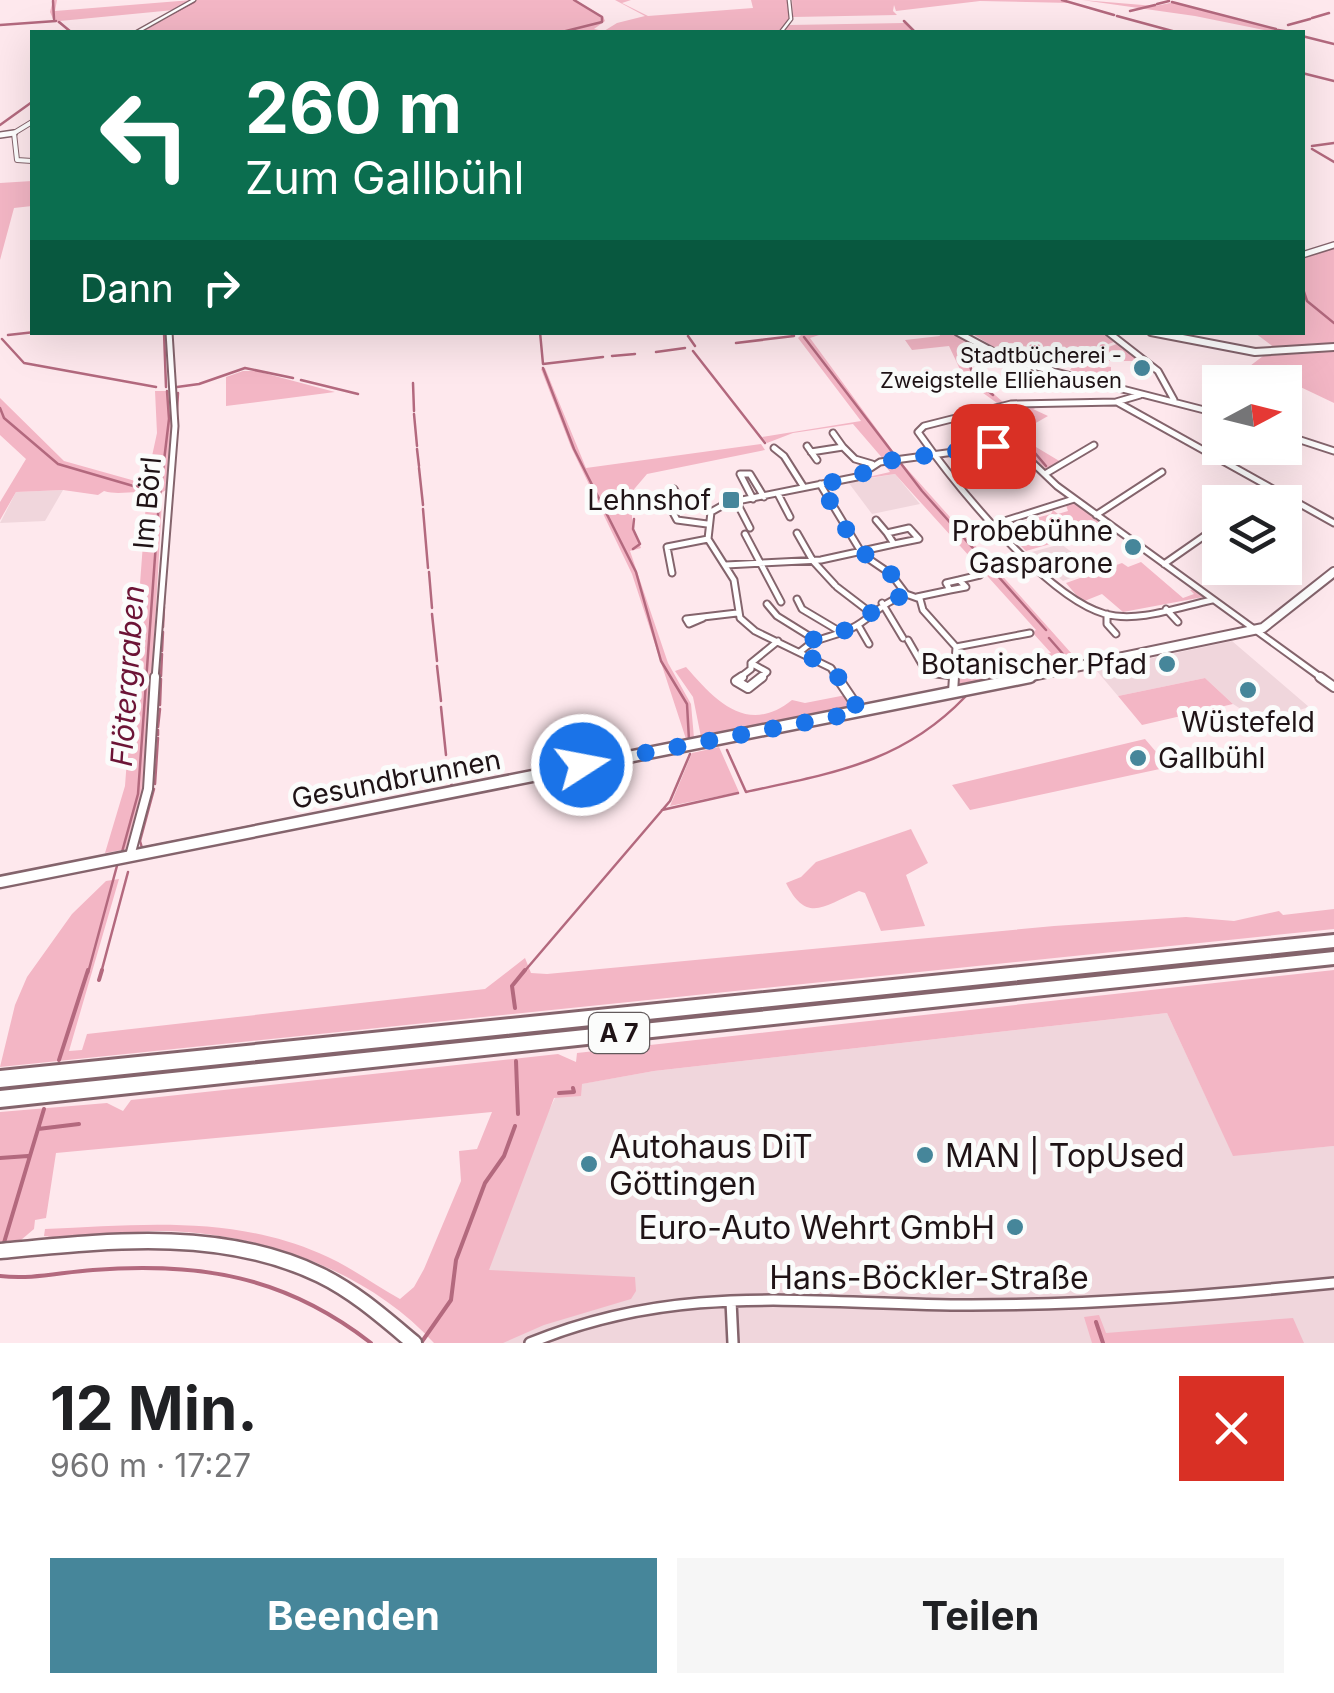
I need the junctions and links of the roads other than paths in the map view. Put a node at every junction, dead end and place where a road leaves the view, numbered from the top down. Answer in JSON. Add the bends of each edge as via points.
{"nodes":[{"id":1,"x":194,"y":0,"type":"edge"},
{"id":2,"x":789,"y":0,"type":"edge"},
{"id":3,"x":142,"y":30,"type":"edge"},
{"id":4,"x":783,"y":30,"type":"edge"},
{"id":5,"x":30,"y":123,"type":"edge"},
{"id":6,"x":30,"y":132,"type":"edge"},
{"id":7,"x":14,"y":133,"type":"junction"},
{"id":8,"x":0,"y":135,"type":"edge"},
{"id":9,"x":30,"y":161,"type":"edge"},
{"id":10,"x":1334,"y":245,"type":"edge"},
{"id":11,"x":1305,"y":254,"type":"edge"},
{"id":12,"x":170,"y":335,"type":"edge"},
{"id":13,"x":961,"y":335,"type":"edge"},
{"id":14,"x":1112,"y":335,"type":"edge"},
{"id":15,"x":1166,"y":335,"type":"edge"},
{"id":16,"x":1334,"y":347,"type":"edge"},
{"id":17,"x":1140,"y":395,"type":"junction"},
{"id":18,"x":1175,"y":401,"type":"junction"},
{"id":19,"x":1116,"y":402,"type":"junction"},
{"id":20,"x":1202,"y":409,"type":"edge"},
{"id":21,"x":833,"y":434,"type":"dead end"},
{"id":22,"x":1302,"y":441,"type":"edge"},
{"id":23,"x":1094,"y":445,"type":"dead end"},
{"id":24,"x":843,"y":447,"type":"junction"},
{"id":25,"x":774,"y":448,"type":"dead end"},
{"id":26,"x":1334,"y":452,"type":"edge"},
{"id":27,"x":935,"y":454,"type":"junction"},
{"id":28,"x":817,"y":460,"type":"dead end"},
{"id":29,"x":873,"y":465,"type":"junction"},
{"id":30,"x":1162,"y":472,"type":"dead end"},
{"id":31,"x":1044,"y":474,"type":"junction"},
{"id":32,"x":820,"y":484,"type":"junction"},
{"id":33,"x":1264,"y":485,"type":"edge"},
{"id":34,"x":804,"y":487,"type":"junction"},
{"id":35,"x":778,"y":494,"type":"junction"},
{"id":36,"x":664,"y":496,"type":"dead end"},
{"id":37,"x":764,"y":497,"type":"junction"},
{"id":38,"x":752,"y":499,"type":"junction"},
{"id":39,"x":1075,"y":499,"type":"junction"},
{"id":40,"x":736,"y":501,"type":"junction"},
{"id":41,"x":1302,"y":506,"type":"edge"},
{"id":42,"x":1096,"y":515,"type":"junction"},
{"id":43,"x":790,"y":516,"type":"dead end"},
{"id":44,"x":876,"y":520,"type":"dead end"},
{"id":45,"x":706,"y":524,"type":"junction"},
{"id":46,"x":995,"y":524,"type":"junction"},
{"id":47,"x":1334,"y":524,"type":"edge"},
{"id":48,"x":797,"y":533,"type":"dead end"},
{"id":49,"x":887,"y":533,"type":"junction"},
{"id":50,"x":1202,"y":538,"type":"edge"},
{"id":51,"x":708,"y":539,"type":"junction"},
{"id":52,"x":894,"y":544,"type":"junction"},
{"id":53,"x":859,"y":551,"type":"junction"},
{"id":54,"x":813,"y":561,"type":"junction"},
{"id":55,"x":760,"y":563,"type":"junction"},
{"id":56,"x":1164,"y":564,"type":"junction"},
{"id":57,"x":726,"y":565,"type":"junction"},
{"id":58,"x":672,"y":573,"type":"dead end"},
{"id":59,"x":980,"y":575,"type":"dead end"},
{"id":60,"x":1331,"y":578,"type":"edge"},
{"id":61,"x":906,"y":594,"type":"junction"},
{"id":62,"x":916,"y":597,"type":"junction"},
{"id":63,"x":797,"y":599,"type":"dead end"},
{"id":64,"x":1214,"y":600,"type":"junction"},
{"id":65,"x":781,"y":602,"type":"dead end"},
{"id":66,"x":767,"y":604,"type":"dead end"},
{"id":67,"x":882,"y":604,"type":"junction"},
{"id":68,"x":693,"y":608,"type":"dead end"},
{"id":69,"x":1165,"y":608,"type":"junction"},
{"id":70,"x":737,"y":613,"type":"junction"},
{"id":71,"x":871,"y":613,"type":"junction"},
{"id":72,"x":1107,"y":614,"type":"junction"},
{"id":73,"x":700,"y":618,"type":"junction"},
{"id":74,"x":1178,"y":622,"type":"dead end"},
{"id":75,"x":858,"y":625,"type":"junction"},
{"id":76,"x":691,"y":627,"type":"dead end"},
{"id":77,"x":1256,"y":631,"type":"junction"},
{"id":78,"x":840,"y":632,"type":"junction"},
{"id":79,"x":1030,"y":633,"type":"dead end"},
{"id":80,"x":1116,"y":634,"type":"dead end"},
{"id":81,"x":814,"y":639,"type":"junction"},
{"id":82,"x":778,"y":642,"type":"junction"},
{"id":83,"x":869,"y":644,"type":"dead end"},
{"id":84,"x":956,"y":647,"type":"junction"},
{"id":85,"x":800,"y":651,"type":"junction"},
{"id":86,"x":751,"y":664,"type":"junction"},
{"id":87,"x":952,"y":676,"type":"junction"},
{"id":88,"x":1334,"y":686,"type":"edge"},
{"id":89,"x":954,"y":693,"type":"junction"},
{"id":90,"x":860,"y":712,"type":"junction"},
{"id":91,"x":130,"y":856,"type":"junction"},
{"id":92,"x":0,"y":882,"type":"edge"},
{"id":93,"x":1334,"y":941,"type":"edge"},
{"id":94,"x":1334,"y":958,"type":"edge"},
{"id":95,"x":0,"y":1080,"type":"edge"},
{"id":96,"x":0,"y":1099,"type":"edge"},
{"id":97,"x":8,"y":1250,"type":"edge"},
{"id":98,"x":1334,"y":1283,"type":"edge"},
{"id":99,"x":731,"y":1301,"type":"junction"},
{"id":100,"x":412,"y":1341,"type":"edge"},
{"id":101,"x":530,"y":1343,"type":"edge"},
{"id":102,"x":733,"y":1343,"type":"edge"}],
"edges":[{"from":1,"to":3,"type":"street"},
{"from":2,"to":4,"type":"street","via":[[791,20]]},
{"from":5,"to":7,"type":"street"},
{"from":6,"to":7,"type":"street"},
{"from":7,"to":8,"type":"street"},
{"from":7,"to":9,"type":"street","via":[[17,160]]},
{"from":10,"to":11,"type":"street"},
{"from":12,"to":91,"type":"street","name":"Im Börl","via":[[175,426],[148,788]]},
{"from":13,"to":17,"type":"street","via":[[1009,360]]},
{"from":14,"to":18,"type":"street","via":[[1158,371]]},
{"from":15,"to":16,"type":"street","via":[[1251,352]]},
{"from":17,"to":18,"type":"street"},
{"from":17,"to":19,"type":"street"},
{"from":18,"to":20,"type":"street"},
{"from":19,"to":27,"type":"street","via":[[1010,404],[919,429]]},
{"from":19,"to":33,"type":"street"},
{"from":21,"to":24,"type":"street"},
{"from":22,"to":26,"type":"street"},
{"from":23,"to":31,"type":"street"},
{"from":24,"to":28,"type":"street","via":[[809,449]]},
{"from":24,"to":29,"type":"street"},
{"from":25,"to":34,"type":"street"},
{"from":27,"to":29,"type":"street"},
{"from":27,"to":31,"type":"street","via":[[1017,444]]},
{"from":27,"to":46,"type":"street"},
{"from":29,"to":32,"type":"street","via":[[856,478]]},
{"from":30,"to":42,"type":"street"},
{"from":31,"to":39,"type":"street"},
{"from":32,"to":34,"type":"street"},
{"from":32,"to":53,"type":"street"},
{"from":34,"to":35,"type":"street"},
{"from":35,"to":37,"type":"street"},
{"from":35,"to":43,"type":"street"},
{"from":36,"to":45,"type":"street","via":[[677,520]]},
{"from":37,"to":38,"type":"street"},
{"from":37,"to":38,"type":"street","via":[[750,474],[740,474]]},
{"from":38,"to":40,"type":"street"},
{"from":39,"to":42,"type":"street"},
{"from":39,"to":46,"type":"street"},
{"from":40,"to":45,"type":"street","via":[[715,508]]},
{"from":40,"to":55,"type":"street"},
{"from":41,"to":47,"type":"street"},
{"from":42,"to":56,"type":"street"},
{"from":44,"to":49,"type":"street"},
{"from":45,"to":51,"type":"street"},
{"from":46,"to":72,"type":"street","via":[[1080,605]]},
{"from":48,"to":54,"type":"street"},
{"from":49,"to":52,"type":"street"},
{"from":49,"to":52,"type":"street","via":[[909,528],[918,539]]},
{"from":50,"to":56,"type":"street"},
{"from":51,"to":57,"type":"street"},
{"from":51,"to":58,"type":"street","via":[[666,547]]},
{"from":52,"to":53,"type":"street"},
{"from":53,"to":54,"type":"street"},
{"from":53,"to":61,"type":"street"},
{"from":54,"to":55,"type":"street"},
{"from":54,"to":71,"type":"street"},
{"from":55,"to":57,"type":"street"},
{"from":55,"to":65,"type":"street"},
{"from":56,"to":64,"type":"street"},
{"from":57,"to":70,"type":"street"},
{"from":59,"to":62,"type":"street","via":[[959,580],[966,587]]},
{"from":60,"to":77,"type":"street","name":"Gesundbrunnen"},
{"from":61,"to":62,"type":"street"},
{"from":61,"to":67,"type":"street"},
{"from":62,"to":84,"type":"street"},
{"from":63,"to":78,"type":"street"},
{"from":64,"to":69,"type":"street"},
{"from":64,"to":77,"type":"street"},
{"from":66,"to":81,"type":"street"},
{"from":67,"to":71,"type":"street"},
{"from":67,"to":87,"type":"street","via":[[927,673]]},
{"from":68,"to":73,"type":"street"},
{"from":69,"to":72,"type":"street"},
{"from":69,"to":74,"type":"street"},
{"from":70,"to":73,"type":"street"},
{"from":70,"to":82,"type":"street"},
{"from":71,"to":75,"type":"street"},
{"from":72,"to":80,"type":"street"},
{"from":73,"to":76,"type":"street"},
{"from":75,"to":78,"type":"street"},
{"from":75,"to":83,"type":"street"},
{"from":77,"to":88,"type":"street"},
{"from":77,"to":89,"type":"street","name":"Gesundbrunnen"},
{"from":78,"to":81,"type":"street"},
{"from":79,"to":84,"type":"street"},
{"from":81,"to":85,"type":"street"},
{"from":82,"to":85,"type":"street"},
{"from":82,"to":86,"type":"street"},
{"from":84,"to":87,"type":"street"},
{"from":85,"to":90,"type":"street","via":[[835,672]]},
{"from":86,"to":86,"type":"street","via":[[736,681],[748,688],[767,672]]},
{"from":87,"to":89,"type":"street"},
{"from":89,"to":90,"type":"street","name":"Gesundbrunnen"},
{"from":90,"to":91,"type":"street","name":"Gesundbrunnen"},
{"from":91,"to":92,"type":"street","name":"Gesundbrunnen"},
{"from":93,"to":95,"type":"highway","number":"A 7"},
{"from":94,"to":96,"type":"highway","number":"A 7"},
{"from":97,"to":100,"type":"main road","via":[[139,1239],[262,1251],[362,1297]]},
{"from":98,"to":99,"type":"street","name":"Hans-Böckler-Straße","via":[[1082,1304]]},
{"from":99,"to":101,"type":"street","name":"Hans-Böckler-Straße","via":[[612,1311]]},
{"from":99,"to":102,"type":"street"}]}
